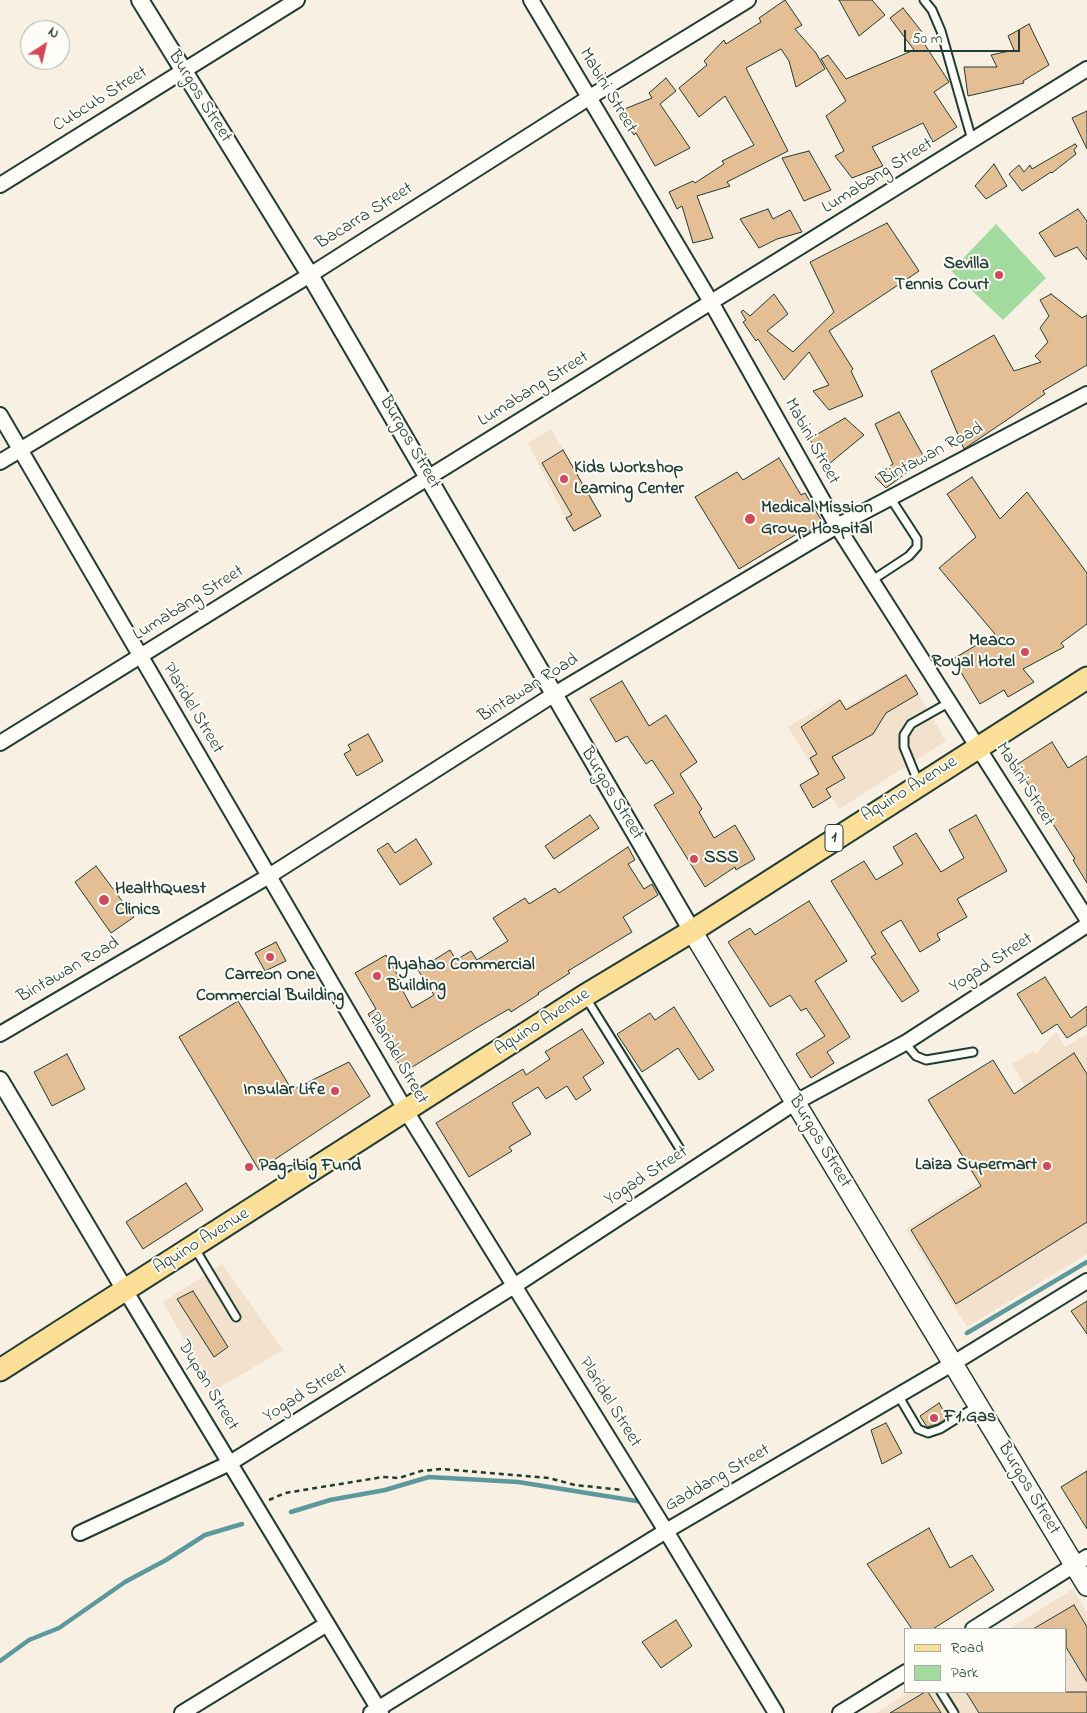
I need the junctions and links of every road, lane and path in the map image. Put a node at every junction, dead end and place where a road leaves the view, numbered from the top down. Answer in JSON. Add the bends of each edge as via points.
{"nodes":[{"id":1,"x":140,"y":0,"type":"edge"},
{"id":2,"x":297,"y":0,"type":"edge"},
{"id":3,"x":531,"y":0,"type":"edge"},
{"id":4,"x":748,"y":0,"type":"edge"},
{"id":5,"x":924,"y":0,"type":"edge"},
{"id":6,"x":1087,"y":69,"type":"edge"},
{"id":7,"x":183,"y":71,"type":"junction"},
{"id":8,"x":590,"y":97,"type":"junction"},
{"id":9,"x":972,"y":140,"type":"junction"},
{"id":10,"x":0,"y":185,"type":"edge"},
{"id":11,"x":310,"y":275,"type":"junction"},
{"id":12,"x":711,"y":302,"type":"junction"},
{"id":13,"x":1087,"y":394,"type":"edge"},
{"id":14,"x":0,"y":415,"type":"edge"},
{"id":15,"x":20,"y":449,"type":"junction"},
{"id":16,"x":0,"y":462,"type":"edge"},
{"id":17,"x":429,"y":477,"type":"junction"},
{"id":18,"x":891,"y":499,"type":"junction"},
{"id":19,"x":837,"y":526,"type":"junction"},
{"id":20,"x":871,"y":581,"type":"junction"},
{"id":21,"x":139,"y":657,"type":"junction"},
{"id":22,"x":1087,"y":678,"type":"edge"},
{"id":23,"x":553,"y":695,"type":"junction"},
{"id":24,"x":950,"y":702,"type":"junction"},
{"id":25,"x":0,"y":743,"type":"edge"},
{"id":26,"x":978,"y":748,"type":"junction"},
{"id":27,"x":919,"y":784,"type":"junction"},
{"id":28,"x":270,"y":876,"type":"junction"},
{"id":29,"x":1087,"y":919,"type":"edge"},
{"id":30,"x":1087,"y":925,"type":"edge"},
{"id":31,"x":692,"y":931,"type":"junction"},
{"id":32,"x":584,"y":996,"type":"junction"},
{"id":33,"x":0,"y":1034,"type":"edge"},
{"id":34,"x":905,"y":1043,"type":"junction"},
{"id":35,"x":973,"y":1052,"type":"dead end"},
{"id":36,"x":0,"y":1080,"type":"edge"},
{"id":37,"x":796,"y":1102,"type":"junction"},
{"id":38,"x":406,"y":1111,"type":"junction"},
{"id":39,"x":680,"y":1149,"type":"dead end"},
{"id":40,"x":194,"y":1247,"type":"junction"},
{"id":41,"x":1087,"y":1281,"type":"edge"},
{"id":42,"x":514,"y":1286,"type":"junction"},
{"id":43,"x":125,"y":1290,"type":"junction"},
{"id":44,"x":236,"y":1317,"type":"dead end"},
{"id":45,"x":952,"y":1364,"type":"junction"},
{"id":46,"x":0,"y":1370,"type":"edge"},
{"id":47,"x":898,"y":1395,"type":"junction"},
{"id":48,"x":977,"y":1406,"type":"junction"},
{"id":49,"x":230,"y":1463,"type":"junction"},
{"id":50,"x":642,"y":1492,"type":"junction"},
{"id":51,"x":256,"y":1506,"type":"junction"},
{"id":52,"x":666,"y":1531,"type":"junction"},
{"id":53,"x":80,"y":1533,"type":"dead end"},
{"id":54,"x":1081,"y":1561,"type":"edge"},
{"id":55,"x":1087,"y":1586,"type":"edge"},
{"id":56,"x":327,"y":1624,"type":"junction"},
{"id":57,"x":975,"y":1628,"type":"edge"},
{"id":58,"x":904,"y":1673,"type":"edge"},
{"id":59,"x":942,"y":1693,"type":"edge"},
{"id":60,"x":376,"y":1711,"type":"edge"},
{"id":61,"x":182,"y":1713,"type":"edge"},
{"id":62,"x":776,"y":1713,"type":"edge"},
{"id":63,"x":840,"y":1713,"type":"edge"},
{"id":64,"x":954,"y":1713,"type":"edge"}],
"edges":[{"from":1,"to":7,"type":"street","name":"Burgos Street"},
{"from":2,"to":7,"type":"street","name":"Cubcub Street"},
{"from":3,"to":8,"type":"street","name":"Mabini Street"},
{"from":4,"to":8,"type":"street","name":"Bacarra Street"},
{"from":5,"to":9,"type":"lane","via":[[941,31]]},
{"from":6,"to":9,"type":"street","name":"Lumabang Street"},
{"from":7,"to":10,"type":"street","name":"Cubcub Street"},
{"from":7,"to":11,"type":"street","name":"Burgos Street"},
{"from":8,"to":11,"type":"street","name":"Bacarra Street"},
{"from":8,"to":12,"type":"street","name":"Mabini Street"},
{"from":9,"to":12,"type":"street","name":"Lumabang Street"},
{"from":11,"to":15,"type":"street","name":"Bacarra Street"},
{"from":11,"to":17,"type":"street","name":"Burgos Street"},
{"from":12,"to":17,"type":"street","name":"Lumabang Street"},
{"from":12,"to":19,"type":"street","name":"Mabini Street"},
{"from":13,"to":18,"type":"street","name":"Bintawan Road"},
{"from":14,"to":15,"type":"street","name":"Plaridel Street"},
{"from":15,"to":16,"type":"street","name":"Bacarra Street"},
{"from":15,"to":21,"type":"street","name":"Plaridel Street"},
{"from":17,"to":21,"type":"street","name":"Lumabang Street"},
{"from":17,"to":23,"type":"street","name":"Burgos Street"},
{"from":18,"to":19,"type":"street","name":"Bintawan Road"},
{"from":18,"to":20,"type":"lane","via":[[917,539],[917,547]]},
{"from":19,"to":20,"type":"street","name":"Mabini Street"},
{"from":19,"to":23,"type":"street","name":"Bintawan Road"},
{"from":20,"to":24,"type":"street","name":"Mabini Street"},
{"from":21,"to":25,"type":"street","name":"Lumabang Street"},
{"from":21,"to":28,"type":"street","name":"Plaridel Street"},
{"from":22,"to":26,"type":"main road","name":"Aquino Avenue","number":"1"},
{"from":23,"to":28,"type":"street","name":"Bintawan Road"},
{"from":23,"to":31,"type":"street","name":"Burgos Street"},
{"from":24,"to":26,"type":"street","name":"Mabini Street"},
{"from":24,"to":27,"type":"lane","via":[[911,724],[904,735],[904,747]]},
{"from":26,"to":27,"type":"main road","name":"Aquino Avenue","number":"1"},
{"from":26,"to":29,"type":"street","name":"Mabini Street"},
{"from":27,"to":31,"type":"main road","name":"Aquino Avenue","number":"1"},
{"from":28,"to":33,"type":"street","name":"Bintawan Road"},
{"from":28,"to":38,"type":"street","name":"Plaridel Street"},
{"from":30,"to":34,"type":"street","name":"Yogad Street"},
{"from":31,"to":32,"type":"main road","name":"Aquino Avenue","number":"1"},
{"from":31,"to":37,"type":"main road","name":"Burgos Street"},
{"from":32,"to":38,"type":"main road","name":"Aquino Avenue","number":"1"},
{"from":32,"to":39,"type":"lane"},
{"from":34,"to":35,"type":"lane","via":[[916,1056],[926,1060]]},
{"from":34,"to":37,"type":"street","name":"Yogad Street"},
{"from":36,"to":43,"type":"street","name":"Dupan Street"},
{"from":37,"to":42,"type":"street","name":"Yogad Street"},
{"from":37,"to":45,"type":"main road","name":"Burgos Street"},
{"from":38,"to":40,"type":"main road","name":"Aquino Avenue","number":"1"},
{"from":38,"to":42,"type":"street","name":"Plaridel Street"},
{"from":40,"to":43,"type":"main road","name":"Aquino Avenue","number":"1"},
{"from":40,"to":44,"type":"lane"},
{"from":41,"to":45,"type":"street","name":"Gaddang Street"},
{"from":42,"to":49,"type":"street","name":"Yogad Street"},
{"from":42,"to":50,"type":"street","name":"Plaridel Street"},
{"from":43,"to":46,"type":"main road","name":"Aquino Avenue","number":"1"},
{"from":43,"to":49,"type":"street","name":"Dupan Street"},
{"from":45,"to":47,"type":"street","name":"Gaddang Street"},
{"from":45,"to":48,"type":"main road","name":"Burgos Street"},
{"from":47,"to":48,"type":"lane","via":[[918,1429],[928,1434]]},
{"from":47,"to":52,"type":"street","name":"Gaddang Street"},
{"from":48,"to":54,"type":"main road","name":"Burgos Street"},
{"from":49,"to":51,"type":"street","name":"Dupan Street"},
{"from":49,"to":53,"type":"street","name":"Yogad Street"},
{"from":50,"to":51,"type":"path","via":[[575,1485],[539,1477],[442,1469],[285,1493]]},
{"from":50,"to":52,"type":"street","name":"Plaridel Street"},
{"from":51,"to":56,"type":"street","name":"Dupan Street"},
{"from":52,"to":60,"type":"street","name":"Gaddang Street"},
{"from":52,"to":62,"type":"street","name":"Plaridel Street"},
{"from":54,"to":55,"type":"main road","name":"Burgos Street"},
{"from":54,"to":57,"type":"street"},
{"from":56,"to":60,"type":"street","name":"Dupan Street"},
{"from":56,"to":61,"type":"street"},
{"from":58,"to":63,"type":"street"},
{"from":59,"to":64,"type":"lane"}]}
